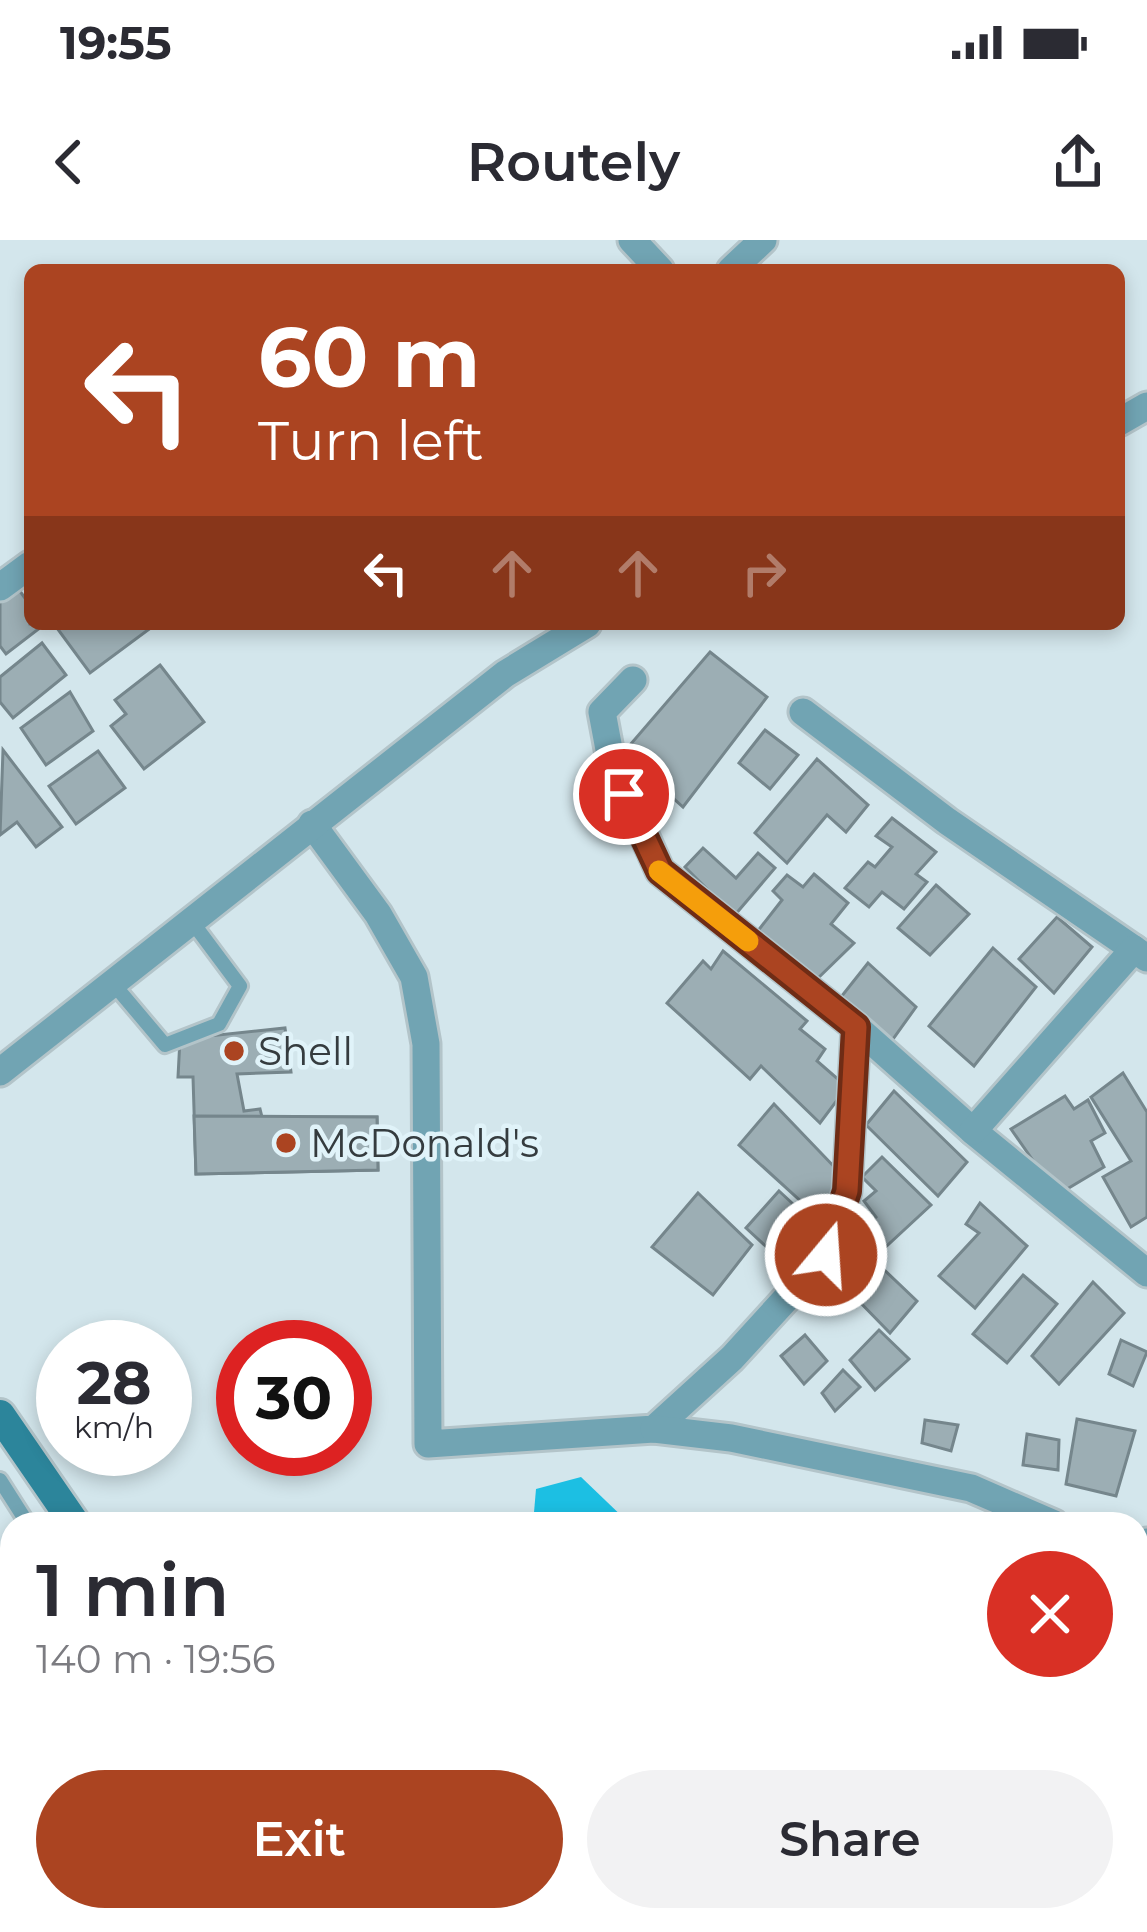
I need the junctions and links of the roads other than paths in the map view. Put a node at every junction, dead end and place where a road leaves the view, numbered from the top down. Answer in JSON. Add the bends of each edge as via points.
{"nodes":[{"id":1,"x":632,"y":240,"type":"edge"},
{"id":2,"x":763,"y":240,"type":"edge"},
{"id":3,"x":654,"y":264,"type":"edge"},
{"id":4,"x":737,"y":264,"type":"edge"},
{"id":5,"x":577,"y":630,"type":"edge"},
{"id":6,"x":633,"y":680,"type":"dead end"},
{"id":7,"x":803,"y":712,"type":"dead end"},
{"id":8,"x":312,"y":824,"type":"junction"},
{"id":9,"x":190,"y":919,"type":"junction"},
{"id":10,"x":1140,"y":954,"type":"edge"},
{"id":11,"x":111,"y":981,"type":"junction"},
{"id":12,"x":856,"y":1027,"type":"junction"},
{"id":13,"x":0,"y":1072,"type":"edge"},
{"id":14,"x":973,"y":1132,"type":"junction"},
{"id":15,"x":1147,"y":1273,"type":"edge"},
{"id":16,"x":0,"y":1414,"type":"edge"},
{"id":17,"x":654,"y":1429,"type":"junction"},
{"id":18,"x":0,"y":1480,"type":"edge"},
{"id":19,"x":971,"y":1488,"type":"junction"},
{"id":20,"x":20,"y":1512,"type":"edge"},
{"id":21,"x":67,"y":1512,"type":"edge"},
{"id":22,"x":1016,"y":1512,"type":"edge"},
{"id":23,"x":1026,"y":1512,"type":"edge"}],
"edges":[{"from":1,"to":3,"type":"street"},
{"from":2,"to":4,"type":"street"},
{"from":5,"to":8,"type":"street","via":[[505,674]]},
{"from":6,"to":12,"type":"street","via":[[602,712],[611,760],[660,871]]},
{"from":7,"to":10,"type":"street"},
{"from":8,"to":9,"type":"street"},
{"from":8,"to":17,"type":"street","via":[[414,977],[426,1044],[428,1444]]},
{"from":9,"to":11,"type":"street"},
{"from":9,"to":11,"type":"lane","via":[[240,986],[219,1024],[165,1045]]},
{"from":10,"to":14,"type":"street"},
{"from":11,"to":13,"type":"street"},
{"from":12,"to":14,"type":"street"},
{"from":12,"to":17,"type":"street","via":[[847,1191],[826,1255]]},
{"from":14,"to":15,"type":"street"},
{"from":16,"to":21,"type":"main road"},
{"from":17,"to":19,"type":"street"},
{"from":18,"to":20,"type":"lane"},
{"from":19,"to":22,"type":"street"},
{"from":19,"to":23,"type":"street"}]}
